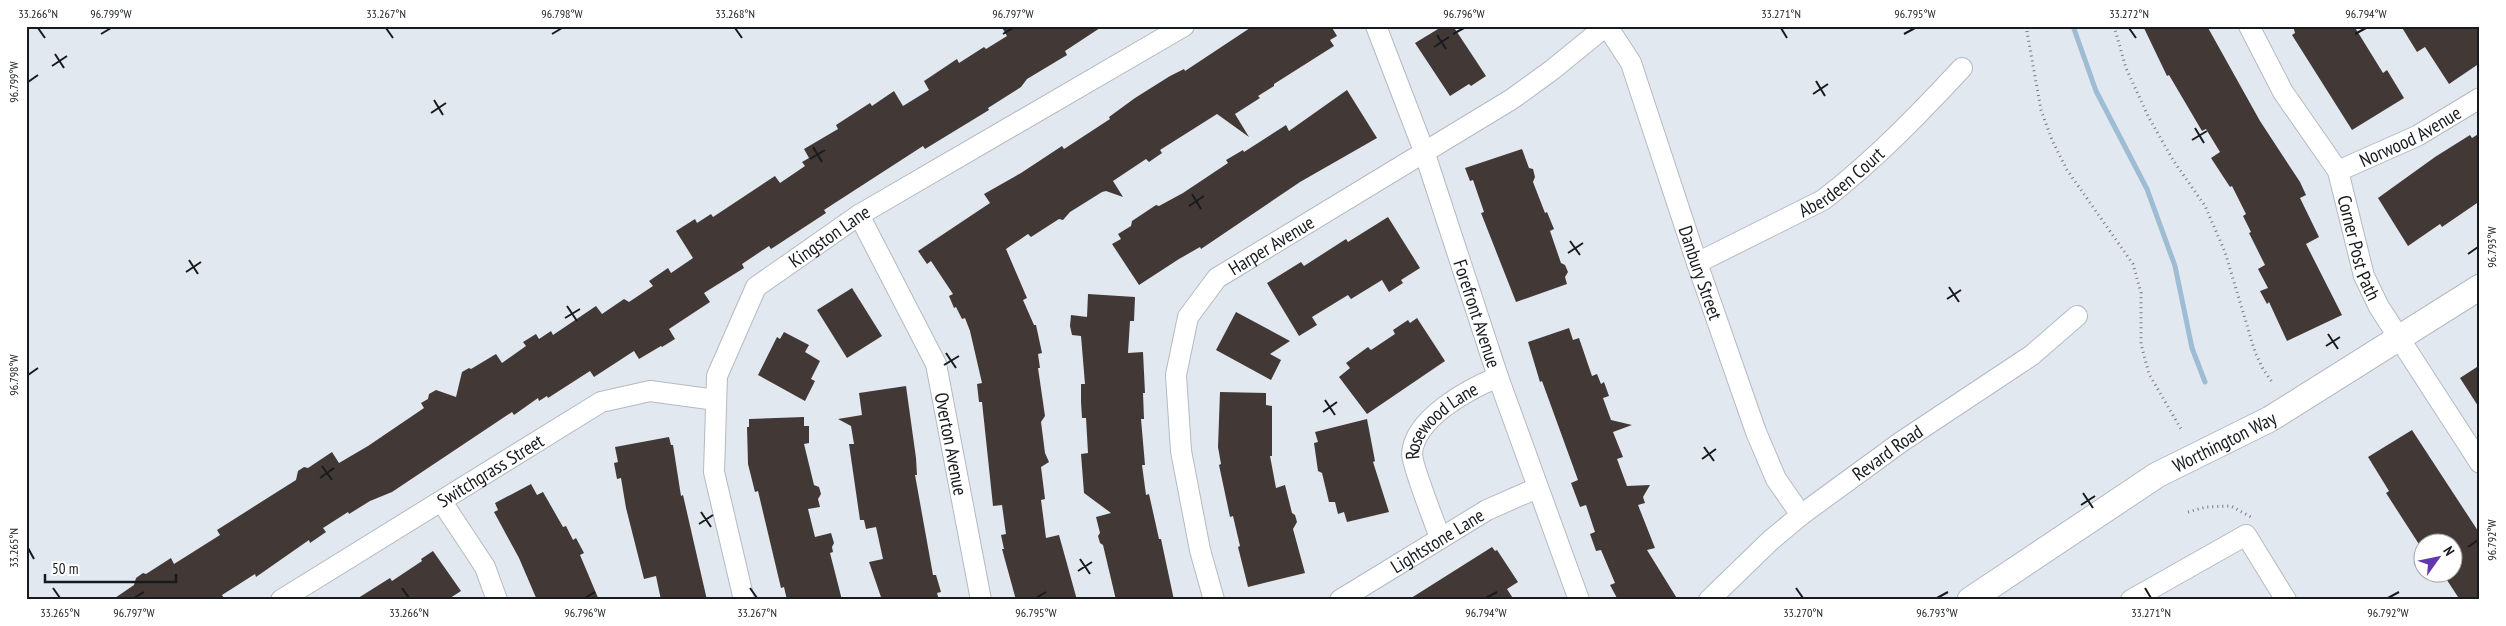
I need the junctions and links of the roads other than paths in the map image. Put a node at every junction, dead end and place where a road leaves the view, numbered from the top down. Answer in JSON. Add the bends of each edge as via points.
{"nodes":[{"id":1,"x":1184,"y":26,"type":"edge"},
{"id":2,"x":1376,"y":26,"type":"edge"},
{"id":3,"x":1606,"y":26,"type":"edge"},
{"id":4,"x":2249,"y":26,"type":"edge"},
{"id":5,"x":1962,"y":68,"type":"dead end"},
{"id":6,"x":2480,"y":98,"type":"edge"},
{"id":7,"x":1424,"y":151,"type":"junction"},
{"id":8,"x":2338,"y":171,"type":"junction"},
{"id":9,"x":859,"y":215,"type":"junction"},
{"id":10,"x":1697,"y":263,"type":"junction"},
{"id":11,"x":2480,"y":287,"type":"edge"},
{"id":12,"x":2077,"y":316,"type":"dead end"},
{"id":13,"x":2398,"y":338,"type":"junction"},
{"id":14,"x":1498,"y":377,"type":"junction"},
{"id":15,"x":716,"y":400,"type":"junction"},
{"id":16,"x":2480,"y":463,"type":"edge"},
{"id":17,"x":1537,"y":488,"type":"junction"},
{"id":18,"x":442,"y":502,"type":"junction"},
{"id":19,"x":1801,"y":515,"type":"junction"},
{"id":20,"x":1440,"y":538,"type":"junction"},
{"id":21,"x":281,"y":600,"type":"edge"},
{"id":22,"x":498,"y":600,"type":"edge"},
{"id":23,"x":744,"y":600,"type":"edge"},
{"id":24,"x":981,"y":600,"type":"edge"},
{"id":25,"x":1214,"y":600,"type":"edge"},
{"id":26,"x":1340,"y":600,"type":"edge"},
{"id":27,"x":1578,"y":600,"type":"edge"},
{"id":28,"x":1709,"y":600,"type":"edge"},
{"id":29,"x":1970,"y":600,"type":"edge"},
{"id":30,"x":2131,"y":600,"type":"edge"},
{"id":31,"x":2286,"y":600,"type":"edge"}],
"edges":[{"from":1,"to":9,"type":"street","name":"Kingston Lane"},
{"from":2,"to":7,"type":"street","name":"Forefront Avenue"},
{"from":3,"to":7,"type":"street","name":"Harper Avenue","via":[[1512,99]]},
{"from":3,"to":10,"type":"street","name":"Danbury Street","via":[[1632,63]]},
{"from":4,"to":8,"type":"street","name":"Corner Post Path","via":[[2283,92]]},
{"from":5,"to":10,"type":"street","name":"Aberdeen Court","via":[[1824,200]]},
{"from":6,"to":8,"type":"street","name":"Norwood Avenue","via":[[2416,136]]},
{"from":7,"to":14,"type":"street","name":"Forefront Avenue"},
{"from":7,"to":25,"type":"street","name":"Harper Avenue","via":[[1217,278],[1188,317],[1176,375],[1181,451],[1200,550]]},
{"from":8,"to":13,"type":"street","name":"Corner Post Path","via":[[2364,276]]},
{"from":9,"to":15,"type":"street","name":"Kingston Lane","via":[[756,287],[717,376]]},
{"from":9,"to":24,"type":"street","name":"Overton Avenue","via":[[936,364]]},
{"from":10,"to":19,"type":"street","name":"Danbury Street","via":[[1766,458]]},
{"from":11,"to":13,"type":"street","name":"Worthington Way"},
{"from":12,"to":19,"type":"street","name":"Revard Road","via":[[2032,355],[1901,442]]},
{"from":13,"to":16,"type":"street","name":"Corner Post Path"},
{"from":13,"to":29,"type":"street","name":"Worthington Way","via":[[2270,419],[2157,475]]},
{"from":14,"to":17,"type":"street","name":"Forefront Avenue"},
{"from":14,"to":20,"type":"street","name":"Rosewood Lane","via":[[1469,390],[1416,436],[1412,455]]},
{"from":15,"to":18,"type":"street","name":"Switchgrass Street","via":[[650,391],[601,402]]},
{"from":15,"to":23,"type":"street","name":"Kingston Lane","via":[[714,472]]},
{"from":17,"to":20,"type":"street","name":"Lightstone Lane","via":[[1488,510]]},
{"from":17,"to":27,"type":"street","name":"Forefront Avenue"},
{"from":18,"to":21,"type":"street","name":"Switchgrass Street"},
{"from":18,"to":22,"type":"street","via":[[485,567]]},
{"from":19,"to":28,"type":"street","name":"Revard Road"},
{"from":20,"to":26,"type":"street","name":"Lightstone Lane"},
{"from":30,"to":31,"type":"street","via":[[2246,535]]}]}
